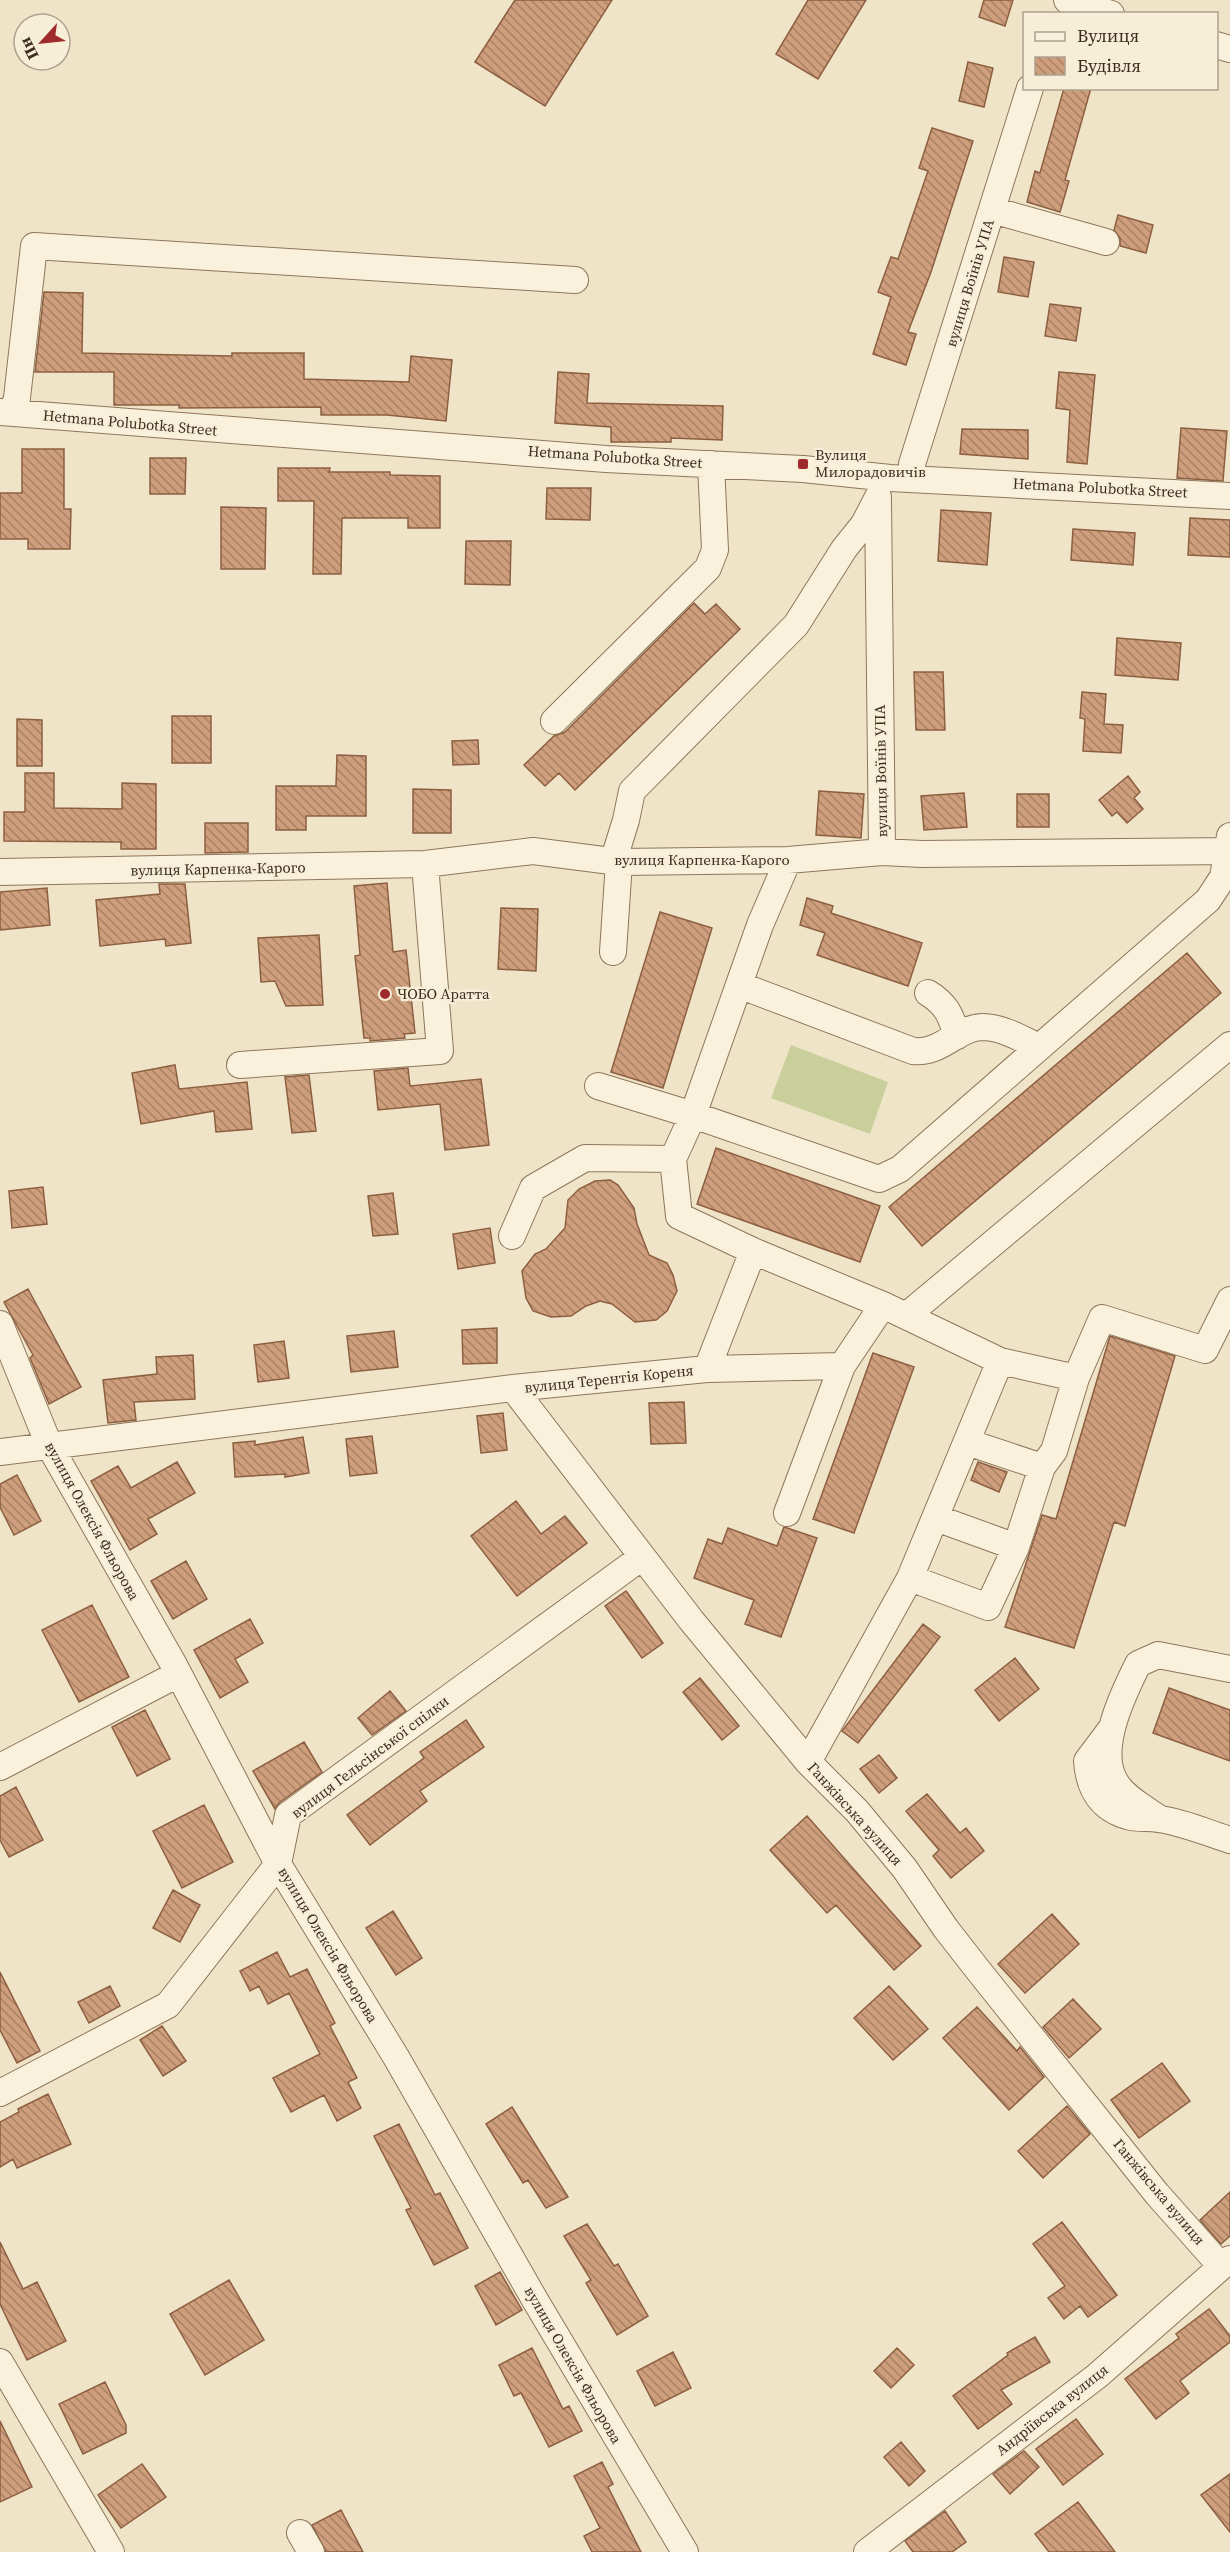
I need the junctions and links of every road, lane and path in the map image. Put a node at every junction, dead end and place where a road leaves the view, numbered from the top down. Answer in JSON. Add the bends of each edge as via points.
{"nodes":[{"id":1,"x":1067,"y":0,"type":"edge"},
{"id":2,"x":1106,"y":12,"type":"edge"},
{"id":3,"x":1029,"y":90,"type":"edge"},
{"id":4,"x":992,"y":210,"type":"junction"},
{"id":5,"x":1106,"y":242,"type":"dead end"},
{"id":6,"x":576,"y":280,"type":"dead end"},
{"id":7,"x":6,"y":412,"type":"edge"},
{"id":8,"x":711,"y":464,"type":"junction"},
{"id":9,"x":894,"y":484,"type":"junction"},
{"id":10,"x":1230,"y":496,"type":"edge"},
{"id":11,"x":554,"y":721,"type":"dead end"},
{"id":12,"x":1229,"y":846,"type":"edge"},
{"id":13,"x":882,"y":852,"type":"junction"},
{"id":14,"x":788,"y":860,"type":"junction"},
{"id":15,"x":616,"y":862,"type":"junction"},
{"id":16,"x":425,"y":864,"type":"junction"},
{"id":17,"x":0,"y":872,"type":"edge"},
{"id":18,"x":613,"y":952,"type":"dead end"},
{"id":19,"x":739,"y":985,"type":"junction"},
{"id":20,"x":928,"y":993,"type":"dead end"},
{"id":21,"x":957,"y":1036,"type":"junction"},
{"id":22,"x":1230,"y":1045,"type":"edge"},
{"id":23,"x":1039,"y":1047,"type":"junction"},
{"id":24,"x":240,"y":1065,"type":"dead end"},
{"id":25,"x":598,"y":1086,"type":"dead end"},
{"id":26,"x":693,"y":1115,"type":"junction"},
{"id":27,"x":673,"y":1160,"type":"junction"},
{"id":28,"x":512,"y":1236,"type":"dead end"},
{"id":29,"x":753,"y":1251,"type":"junction"},
{"id":30,"x":1230,"y":1300,"type":"edge"},
{"id":31,"x":894,"y":1311,"type":"junction"},
{"id":32,"x":0,"y":1324,"type":"edge"},
{"id":33,"x":1000,"y":1361,"type":"junction"},
{"id":34,"x":842,"y":1366,"type":"junction"},
{"id":35,"x":707,"y":1369,"type":"junction"},
{"id":36,"x":1076,"y":1378,"type":"junction"},
{"id":37,"x":513,"y":1388,"type":"junction"},
{"id":38,"x":967,"y":1442,"type":"junction"},
{"id":39,"x":49,"y":1445,"type":"junction"},
{"id":40,"x":0,"y":1452,"type":"edge"},
{"id":41,"x":1042,"y":1467,"type":"junction"},
{"id":42,"x":787,"y":1513,"type":"dead end"},
{"id":43,"x":936,"y":1518,"type":"junction"},
{"id":44,"x":1016,"y":1547,"type":"junction"},
{"id":45,"x":642,"y":1557,"type":"junction"},
{"id":46,"x":910,"y":1578,"type":"junction"},
{"id":47,"x":1228,"y":1663,"type":"edge"},
{"id":48,"x":178,"y":1674,"type":"junction"},
{"id":49,"x":808,"y":1762,"type":"junction"},
{"id":50,"x":0,"y":1767,"type":"edge"},
{"id":51,"x":1230,"y":1840,"type":"edge"},
{"id":52,"x":278,"y":1864,"type":"junction"},
{"id":53,"x":0,"y":2093,"type":"edge"},
{"id":54,"x":1225,"y":2262,"type":"edge"},
{"id":55,"x":0,"y":2362,"type":"edge"},
{"id":56,"x":111,"y":2552,"type":"edge"},
{"id":57,"x":685,"y":2552,"type":"edge"},
{"id":58,"x":867,"y":2552,"type":"edge"}],
"edges":[{"from":1,"to":2,"type":"street"},
{"from":3,"to":4,"type":"street","name":"вулиця Воїнів УПА"},
{"from":4,"to":5,"type":"street"},
{"from":4,"to":9,"type":"street","name":"вулиця Воїнів УПА","via":[[912,464]]},
{"from":6,"to":7,"type":"street","via":[[34,246],[17,398]]},
{"from":7,"to":8,"type":"street","name":"Hetmana Polubotka Street"},
{"from":8,"to":9,"type":"street","name":"Hetmana Polubotka Street","via":[[803,469]]},
{"from":8,"to":11,"type":"street","via":[[715,550],[708,568]]},
{"from":9,"to":10,"type":"street","name":"Hetmana Polubotka Street"},
{"from":9,"to":13,"type":"street","name":"вулиця Воїнів УПА"},
{"from":9,"to":15,"type":"street","via":[[844,549],[796,625],[632,791]]},
{"from":12,"to":13,"type":"street","name":"вулиця Карпенка-Карого"},
{"from":12,"to":23,"type":"street","via":[[1223,877],[1208,900]]},
{"from":13,"to":14,"type":"street","name":"вулиця Карпенка-Карого"},
{"from":14,"to":15,"type":"street","name":"вулиця Карпенка-Карого"},
{"from":14,"to":19,"type":"street"},
{"from":15,"to":16,"type":"street","name":"вулиця Карпенка-Карого","via":[[533,851]]},
{"from":15,"to":18,"type":"street"},
{"from":16,"to":17,"type":"street","name":"вулиця Карпенка-Карого"},
{"from":16,"to":24,"type":"street","via":[[440,1051]]},
{"from":19,"to":21,"type":"street","via":[[914,1051],[935,1049]]},
{"from":19,"to":26,"type":"street"},
{"from":20,"to":21,"type":"street","via":[[943,1002]]},
{"from":21,"to":23,"type":"street","via":[[980,1027],[995,1029]]},
{"from":22,"to":31,"type":"street"},
{"from":23,"to":26,"type":"street","via":[[900,1169],[879,1179]]},
{"from":25,"to":26,"type":"street"},
{"from":26,"to":27,"type":"street"},
{"from":27,"to":28,"type":"street","via":[[585,1158],[533,1188]]},
{"from":27,"to":29,"type":"street","via":[[679,1216]]},
{"from":29,"to":31,"type":"street"},
{"from":29,"to":35,"type":"street","name":"вулиця Терентія Кореня"},
{"from":30,"to":36,"type":"street","via":[[1205,1350],[1102,1318]]},
{"from":31,"to":33,"type":"street"},
{"from":31,"to":34,"type":"street"},
{"from":32,"to":39,"type":"street","name":"вулиця Олексія Фльорова"},
{"from":33,"to":36,"type":"street"},
{"from":33,"to":38,"type":"street"},
{"from":34,"to":35,"type":"street"},
{"from":34,"to":42,"type":"street"},
{"from":35,"to":37,"type":"street","name":"вулиця Терентія Кореня"},
{"from":36,"to":41,"type":"street","via":[[1054,1451]]},
{"from":37,"to":39,"type":"street","name":"вулиця Терентія Кореня"},
{"from":37,"to":45,"type":"street","name":"Ганжівська вулиця"},
{"from":38,"to":41,"type":"street"},
{"from":38,"to":43,"type":"street"},
{"from":39,"to":40,"type":"street","name":"вулиця Терентія Кореня"},
{"from":39,"to":48,"type":"street","name":"вулиця Олексія Фльорова"},
{"from":41,"to":44,"type":"street"},
{"from":43,"to":44,"type":"street"},
{"from":43,"to":46,"type":"street"},
{"from":44,"to":46,"type":"street","via":[[988,1607]]},
{"from":45,"to":49,"type":"street","name":"Ганжівська вулиця"},
{"from":45,"to":52,"type":"street","name":"вулиця Гельсінської спілки","via":[[288,1815]]},
{"from":46,"to":49,"type":"street"},
{"from":47,"to":51,"type":"street","via":[[1158,1655],[1138,1664],[1111,1729],[1109,1763],[1116,1783],[1160,1819]]},
{"from":48,"to":50,"type":"street"},
{"from":48,"to":52,"type":"street","name":"вулиця Олексія Фльорова"},
{"from":49,"to":54,"type":"street","name":"Ганжівська вулиця","via":[[857,1811],[898,1861],[978,1970],[1157,2194]]},
{"from":52,"to":53,"type":"street","name":"вулиця Гельсінської спілки","via":[[168,2006]]},
{"from":52,"to":57,"type":"street","name":"вулиця Олексія Фльорова","via":[[396,2057]]},
{"from":54,"to":58,"type":"street","name":"Андріївська вулиця","via":[[1097,2376]]},
{"from":55,"to":56,"type":"street"}]}
